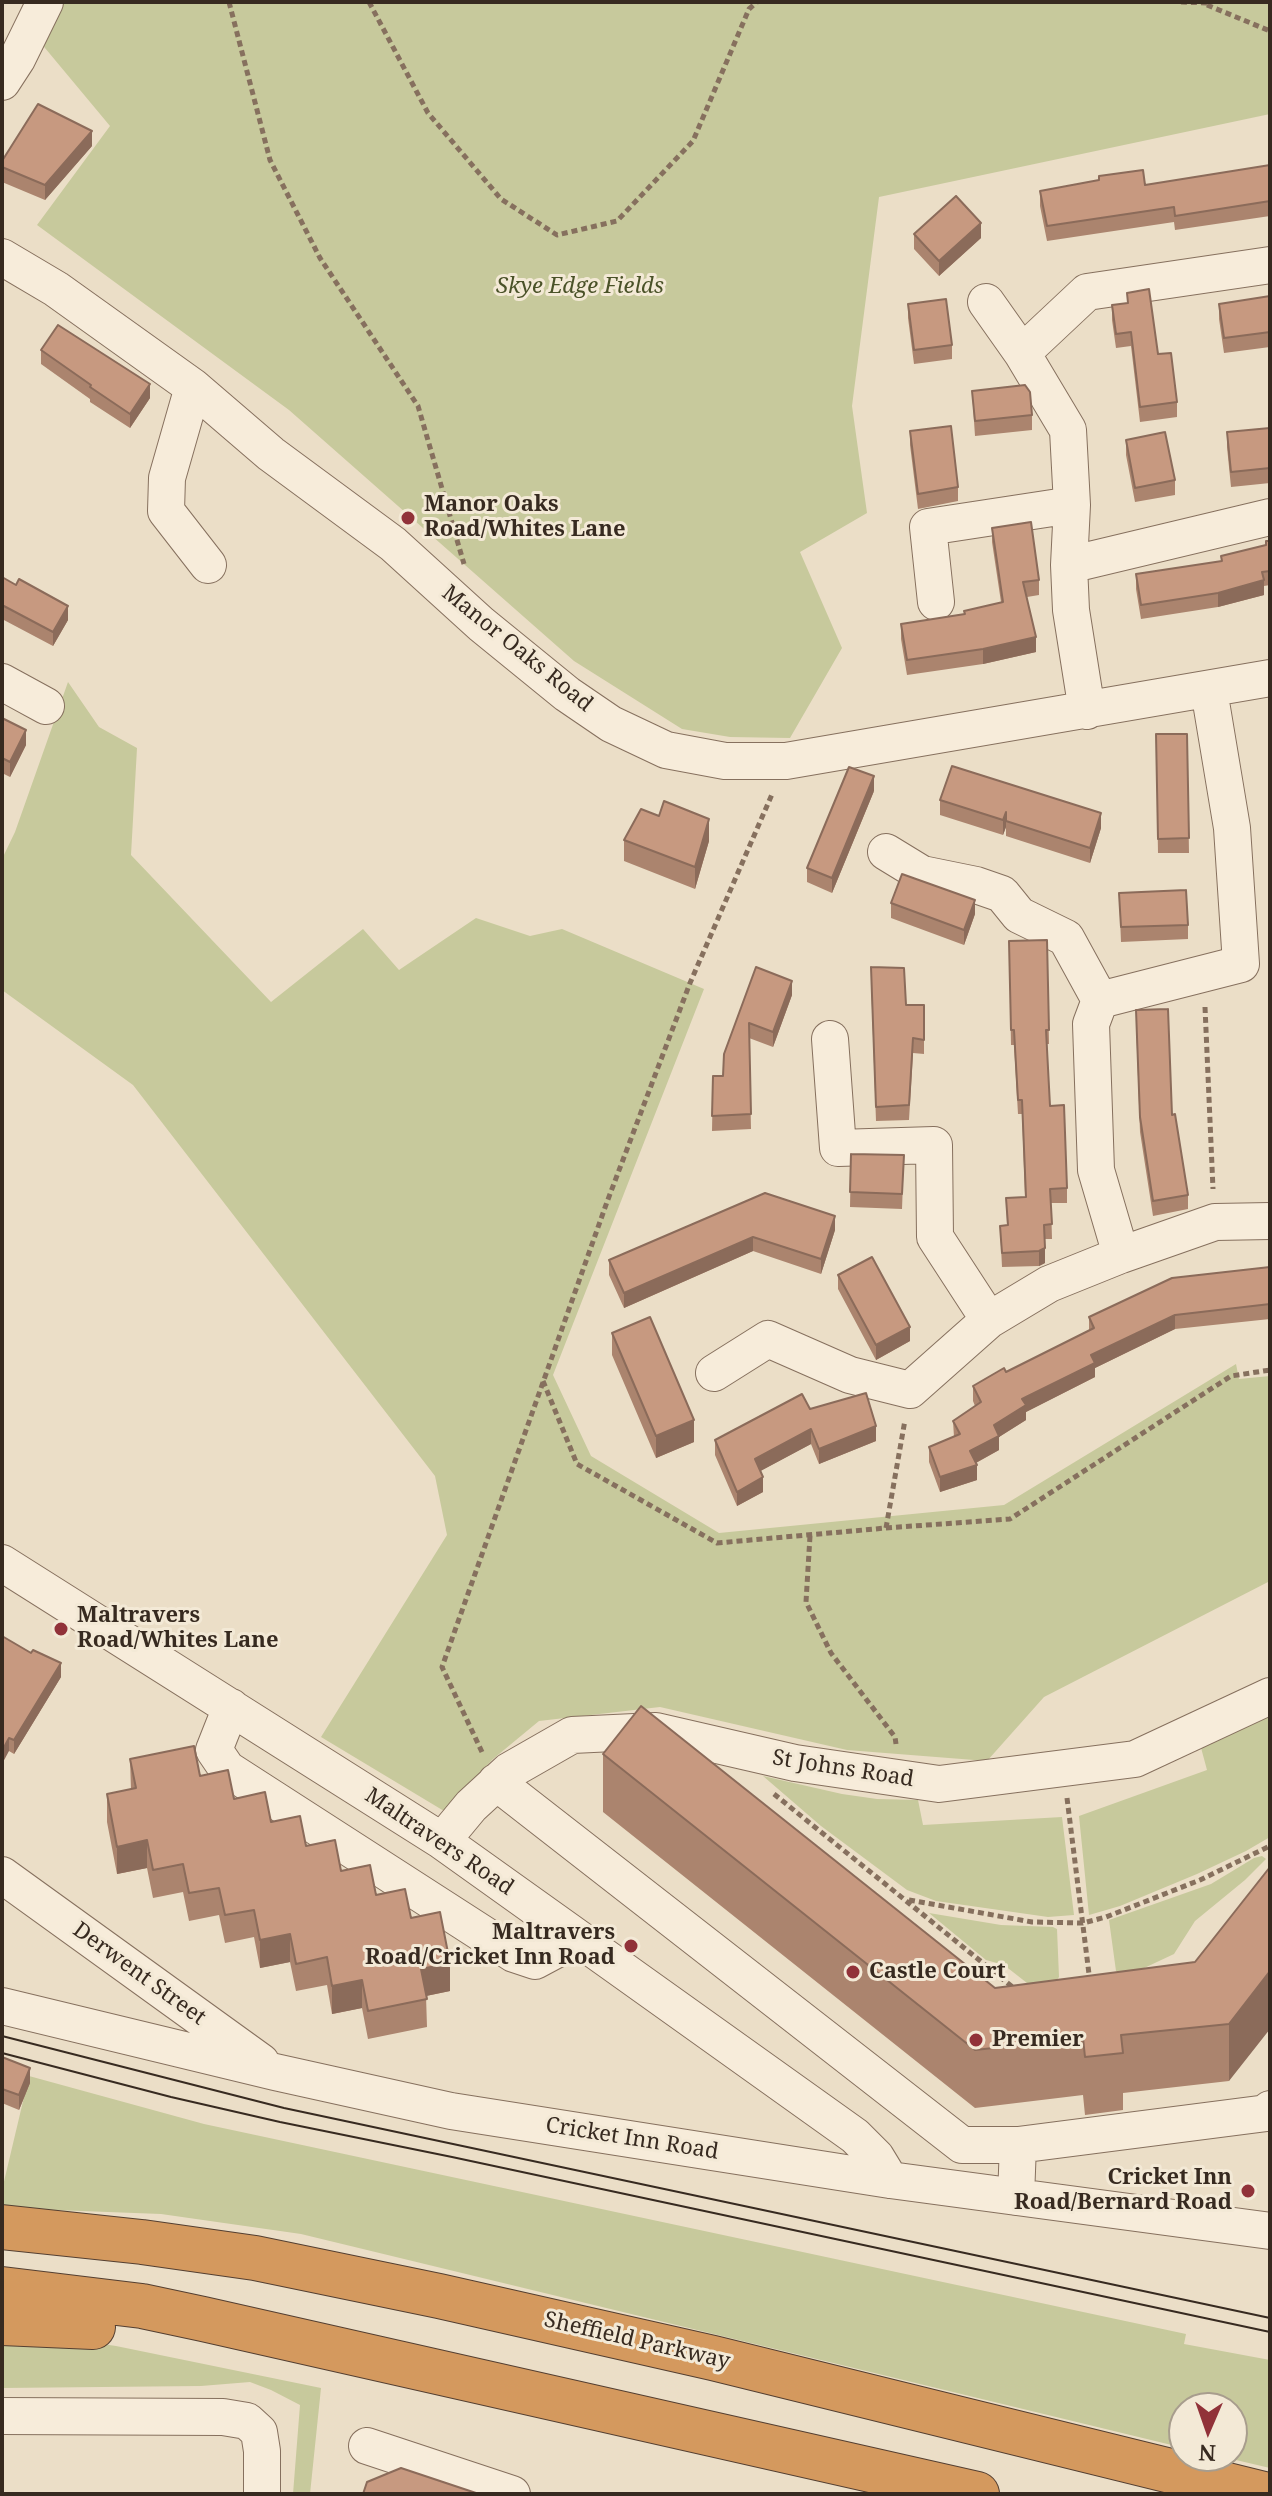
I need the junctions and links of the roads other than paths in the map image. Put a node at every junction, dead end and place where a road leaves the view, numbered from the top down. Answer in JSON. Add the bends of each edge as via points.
{"nodes":[{"id":1,"x":45,"y":2,"type":"edge"},
{"id":2,"x":2,"y":82,"type":"edge"},
{"id":3,"x":2,"y":257,"type":"edge"},
{"id":4,"x":1270,"y":265,"type":"edge"},
{"id":5,"x":986,"y":302,"type":"dead end"},
{"id":6,"x":1022,"y":353,"type":"junction"},
{"id":7,"x":193,"y":387,"type":"junction"},
{"id":8,"x":1072,"y":505,"type":"junction"},
{"id":9,"x":1270,"y":517,"type":"edge"},
{"id":10,"x":208,"y":565,"type":"dead end"},
{"id":11,"x":1069,"y":565,"type":"junction"},
{"id":12,"x":936,"y":602,"type":"dead end"},
{"id":13,"x":1270,"y":678,"type":"edge"},
{"id":14,"x":2,"y":682,"type":"edge"},
{"id":15,"x":1209,"y":690,"type":"junction"},
{"id":16,"x":46,"y":706,"type":"dead end"},
{"id":17,"x":1087,"y":711,"type":"junction"},
{"id":18,"x":886,"y":852,"type":"dead end"},
{"id":19,"x":1256,"y":966,"type":"edge"},
{"id":20,"x":1100,"y":1000,"type":"junction"},
{"id":21,"x":830,"y":1039,"type":"dead end"},
{"id":22,"x":1270,"y":1221,"type":"edge"},
{"id":23,"x":1121,"y":1255,"type":"junction"},
{"id":24,"x":989,"y":1320,"type":"junction"},
{"id":25,"x":714,"y":1373,"type":"dead end"},
{"id":26,"x":2,"y":1563,"type":"edge"},
{"id":27,"x":1270,"y":1696,"type":"edge"},
{"id":28,"x":231,"y":1707,"type":"junction"},
{"id":29,"x":496,"y":1782,"type":"junction"},
{"id":30,"x":442,"y":1841,"type":"junction"},
{"id":31,"x":2,"y":1875,"type":"edge"},
{"id":32,"x":578,"y":1938,"type":"junction"},
{"id":33,"x":2,"y":2006,"type":"edge"},
{"id":34,"x":275,"y":2072,"type":"junction"},
{"id":35,"x":1270,"y":2109,"type":"edge"},
{"id":36,"x":1018,"y":2145,"type":"junction"},
{"id":37,"x":890,"y":2180,"type":"junction"},
{"id":38,"x":1016,"y":2197,"type":"junction"},
{"id":39,"x":2,"y":2227,"type":"edge"},
{"id":40,"x":1270,"y":2231,"type":"edge"},
{"id":41,"x":2,"y":2289,"type":"edge"},
{"id":42,"x":2,"y":2323,"type":"edge"},
{"id":43,"x":299,"y":2339,"type":"junction"},
{"id":44,"x":2,"y":2416,"type":"edge"},
{"id":45,"x":367,"y":2446,"type":"dead end"},
{"id":46,"x":262,"y":2494,"type":"edge"},
{"id":47,"x":512,"y":2494,"type":"edge"},
{"id":48,"x":977,"y":2494,"type":"edge"},
{"id":49,"x":1264,"y":2494,"type":"edge"}],
"edges":[{"from":1,"to":2,"type":"street"},
{"from":3,"to":7,"type":"street","name":"Manor Oaks Road"},
{"from":4,"to":6,"type":"street","via":[[1087,292]]},
{"from":5,"to":6,"type":"street"},
{"from":6,"to":8,"type":"street","via":[[1068,430]]},
{"from":7,"to":10,"type":"street","via":[[167,478],[166,511]]},
{"from":7,"to":17,"type":"street","name":"Manor Oaks Road","via":[[271,454],[393,544],[567,694],[611,724],[666,750],[725,761],[786,761]]},
{"from":8,"to":11,"type":"street"},
{"from":8,"to":12,"type":"street","via":[[928,527]]},
{"from":9,"to":11,"type":"street"},
{"from":11,"to":17,"type":"street"},
{"from":13,"to":15,"type":"street","name":"Manor Oaks Road"},
{"from":14,"to":16,"type":"street"},
{"from":15,"to":17,"type":"street","name":"Manor Oaks Road"},
{"from":15,"to":19,"type":"street"},
{"from":18,"to":20,"type":"street","via":[[922,874],[1002,894],[1019,915],[1066,938]]},
{"from":19,"to":20,"type":"street","via":[[1204,973]]},
{"from":20,"to":23,"type":"street","via":[[1091,1024],[1096,1170]]},
{"from":21,"to":24,"type":"street","via":[[838,1148],[934,1145],[935,1237]]},
{"from":22,"to":23,"type":"street","via":[[1215,1222]]},
{"from":23,"to":24,"type":"street","via":[[1049,1284]]},
{"from":24,"to":25,"type":"street","via":[[910,1390],[850,1375],[768,1339]]},
{"from":26,"to":28,"type":"street","name":"Maltravers Road"},
{"from":27,"to":29,"type":"street","name":"St Johns Road","via":[[1135,1759],[939,1784],[795,1763],[656,1731],[572,1735]]},
{"from":28,"to":30,"type":"street","name":"Maltravers Road"},
{"from":28,"to":32,"type":"street","via":[[214,1750],[227,1769],[514,1954],[535,1961]]},
{"from":29,"to":30,"type":"street","name":"St Johns Road"},
{"from":29,"to":36,"type":"street","via":[[962,2145]]},
{"from":30,"to":32,"type":"street","name":"Maltravers Road"},
{"from":31,"to":34,"type":"street","name":"Derwent Street"},
{"from":32,"to":37,"type":"street","name":"Maltravers Road","via":[[855,2136]]},
{"from":33,"to":34,"type":"street","name":"Cricket Inn Road"},
{"from":34,"to":37,"type":"street","name":"Cricket Inn Road","via":[[451,2111]]},
{"from":35,"to":36,"type":"street"},
{"from":36,"to":38,"type":"street"},
{"from":37,"to":38,"type":"street","name":"Cricket Inn Road"},
{"from":38,"to":40,"type":"street","name":"Cricket Inn Road"},
{"from":39,"to":49,"type":"highway","name":"Sheffield Parkway","via":[[255,2258],[439,2296]]},
{"from":41,"to":43,"type":"highway","via":[[142,2306]]},
{"from":42,"to":43,"type":"highway"},
{"from":43,"to":48,"type":"highway"},
{"from":44,"to":46,"type":"street","via":[[247,2421],[259,2432]]},
{"from":45,"to":47,"type":"street"}]}
